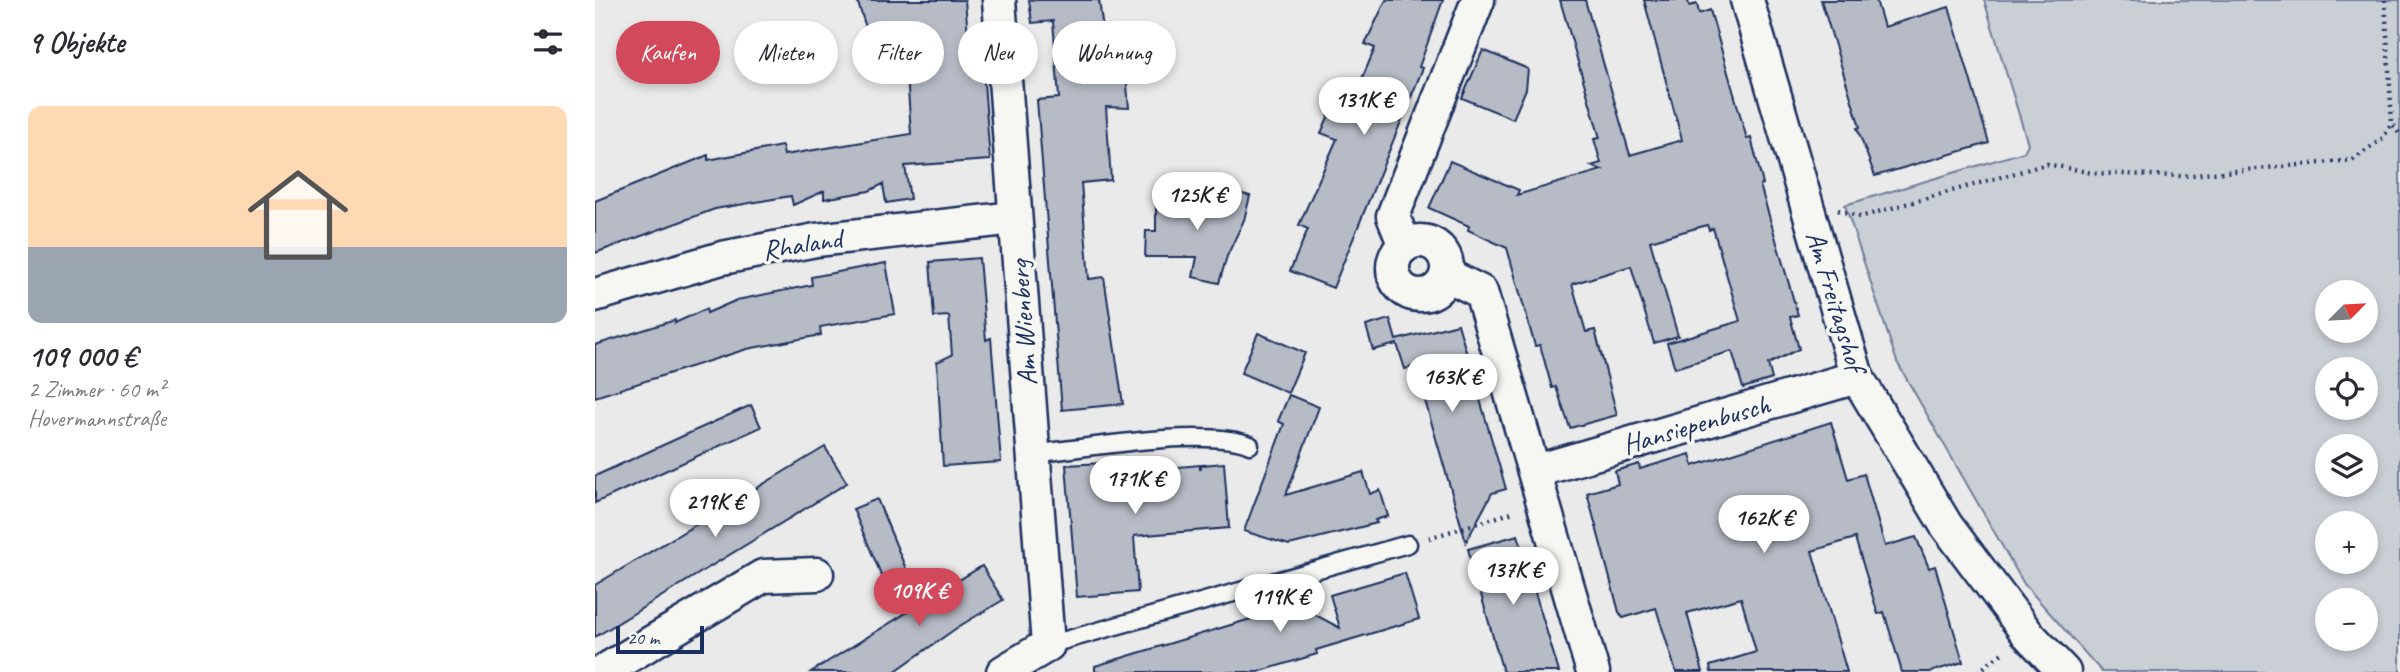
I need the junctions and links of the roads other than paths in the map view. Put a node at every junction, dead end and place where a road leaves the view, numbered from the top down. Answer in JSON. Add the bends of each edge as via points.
{"nodes":[{"id":1,"x":999,"y":0,"type":"edge"},
{"id":2,"x":1478,"y":0,"type":"edge"},
{"id":3,"x":1748,"y":0,"type":"edge"},
{"id":4,"x":1015,"y":218,"type":"junction"},
{"id":5,"x":1405,"y":246,"type":"junction"},
{"id":6,"x":1447,"y":275,"type":"junction"},
{"id":7,"x":595,"y":295,"type":"edge"},
{"id":8,"x":1857,"y":377,"type":"junction"},
{"id":9,"x":1250,"y":445,"type":"dead end"},
{"id":10,"x":1033,"y":454,"type":"junction"},
{"id":11,"x":1536,"y":471,"type":"junction"},
{"id":12,"x":1408,"y":544,"type":"road end"},
{"id":13,"x":817,"y":574,"type":"dead end"},
{"id":14,"x":1048,"y":645,"type":"junction"},
{"id":15,"x":602,"y":672,"type":"edge"},
{"id":16,"x":1003,"y":672,"type":"edge"},
{"id":17,"x":1593,"y":672,"type":"edge"},
{"id":18,"x":2064,"y":672,"type":"edge"}],
"edges":[{"from":1,"to":4,"type":"street","name":"Am Wienberg"},
{"from":2,"to":5,"type":"street","via":[[1393,216]]},
{"from":3,"to":8,"type":"street","name":"Am Freitagshof"},
{"from":4,"to":7,"type":"street","name":"Rhaland","via":[[817,240],[722,258]]},
{"from":4,"to":10,"type":"street","name":"Am Wienberg"},
{"from":5,"to":6,"type":"street","via":[[1424,241],[1433,244],[1446,259]]},
{"from":5,"to":6,"type":"street","via":[[1394,262],[1396,282],[1403,290],[1422,296],[1432,293]]},
{"from":6,"to":11,"type":"street","via":[[1482,292]]},
{"from":8,"to":11,"type":"street","name":"Hansiepenbusch"},
{"from":8,"to":18,"type":"street","name":"Am Freitagshof","via":[[1946,525],[2027,633]]},
{"from":9,"to":10,"type":"lane","via":[[1234,439],[1148,441]]},
{"from":10,"to":14,"type":"street","name":"Am Wienberg"},
{"from":11,"to":17,"type":"street"},
{"from":12,"to":14,"type":"lane"},
{"from":13,"to":15,"type":"street","via":[[763,576]]},
{"from":14,"to":16,"type":"street"}]}
